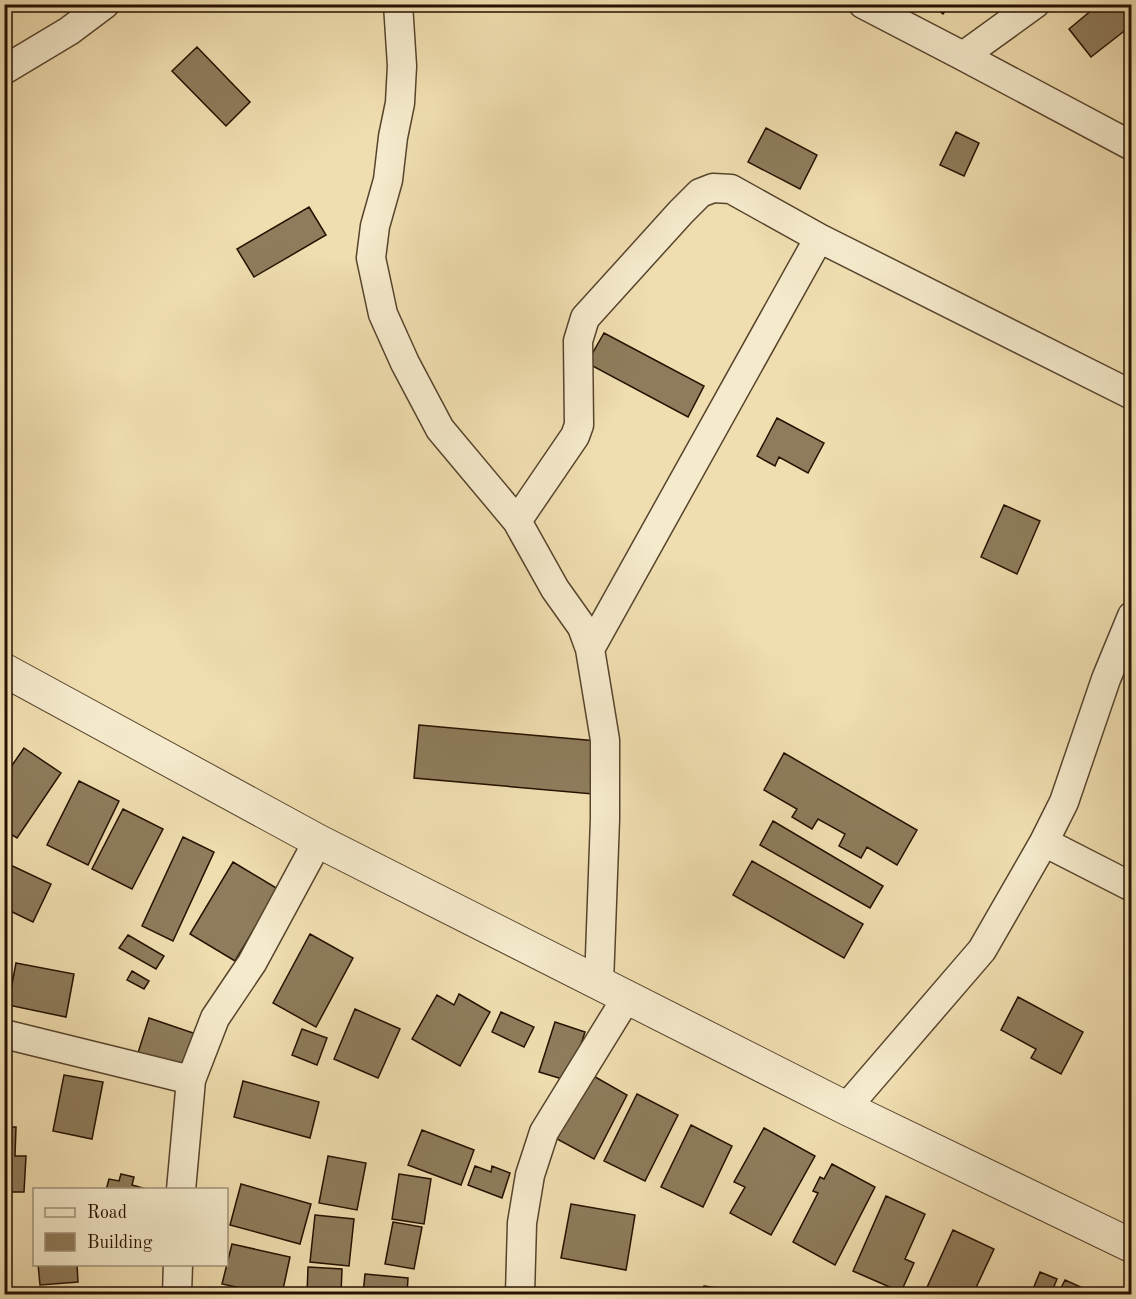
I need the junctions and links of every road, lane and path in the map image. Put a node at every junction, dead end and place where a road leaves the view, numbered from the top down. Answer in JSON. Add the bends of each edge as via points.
{"nodes":[{"id":1,"x":105,"y":4,"type":"edge"},
{"id":2,"x":398,"y":4,"type":"edge"},
{"id":3,"x":863,"y":4,"type":"edge"},
{"id":4,"x":1035,"y":4,"type":"edge"},
{"id":5,"x":963,"y":56,"type":"junction"},
{"id":6,"x":4,"y":70,"type":"edge"},
{"id":7,"x":1127,"y":138,"type":"edge"},
{"id":8,"x":819,"y":238,"type":"junction"},
{"id":9,"x":1131,"y":395,"type":"edge"},
{"id":10,"x":517,"y":521,"type":"junction"},
{"id":11,"x":1131,"y":616,"type":"edge"},
{"id":12,"x":590,"y":649,"type":"junction"},
{"id":13,"x":4,"y":670,"type":"edge"},
{"id":14,"x":318,"y":841,"type":"junction"},
{"id":15,"x":1044,"y":842,"type":"junction"},
{"id":16,"x":1131,"y":887,"type":"edge"},
{"id":17,"x":599,"y":983,"type":"junction"},
{"id":18,"x":627,"y":997,"type":"junction"},
{"id":19,"x":4,"y":1034,"type":"edge"},
{"id":20,"x":191,"y":1080,"type":"junction"},
{"id":21,"x":846,"y":1108,"type":"junction"},
{"id":22,"x":181,"y":1188,"type":"edge"},
{"id":23,"x":1131,"y":1246,"type":"edge"},
{"id":24,"x":178,"y":1266,"type":"edge"},
{"id":25,"x":177,"y":1294,"type":"edge"},
{"id":26,"x":519,"y":1294,"type":"edge"}],
"edges":[{"from":1,"to":6,"type":"street"},
{"from":2,"to":10,"type":"street","via":[[400,103],[371,258],[383,314],[440,429]]},
{"from":3,"to":5,"type":"street"},
{"from":4,"to":5,"type":"street"},
{"from":5,"to":7,"type":"street"},
{"from":8,"to":9,"type":"street"},
{"from":8,"to":10,"type":"street","via":[[731,189],[713,188],[700,193],[585,318],[578,341],[579,425]]},
{"from":8,"to":12,"type":"street"},
{"from":10,"to":12,"type":"street","via":[[555,589],[582,627]]},
{"from":11,"to":15,"type":"street","via":[[1064,802]]},
{"from":12,"to":17,"type":"street","via":[[605,740]]},
{"from":13,"to":14,"type":"street"},
{"from":14,"to":17,"type":"street"},
{"from":14,"to":20,"type":"street","via":[[252,963],[215,1018]]},
{"from":15,"to":16,"type":"street"},
{"from":15,"to":21,"type":"street","via":[[982,950]]},
{"from":17,"to":18,"type":"street"},
{"from":18,"to":21,"type":"street"},
{"from":18,"to":26,"type":"street","via":[[544,1132],[528,1185],[522,1223]]},
{"from":19,"to":20,"type":"street"},
{"from":20,"to":22,"type":"street"},
{"from":21,"to":23,"type":"street"},
{"from":24,"to":25,"type":"street"}]}
